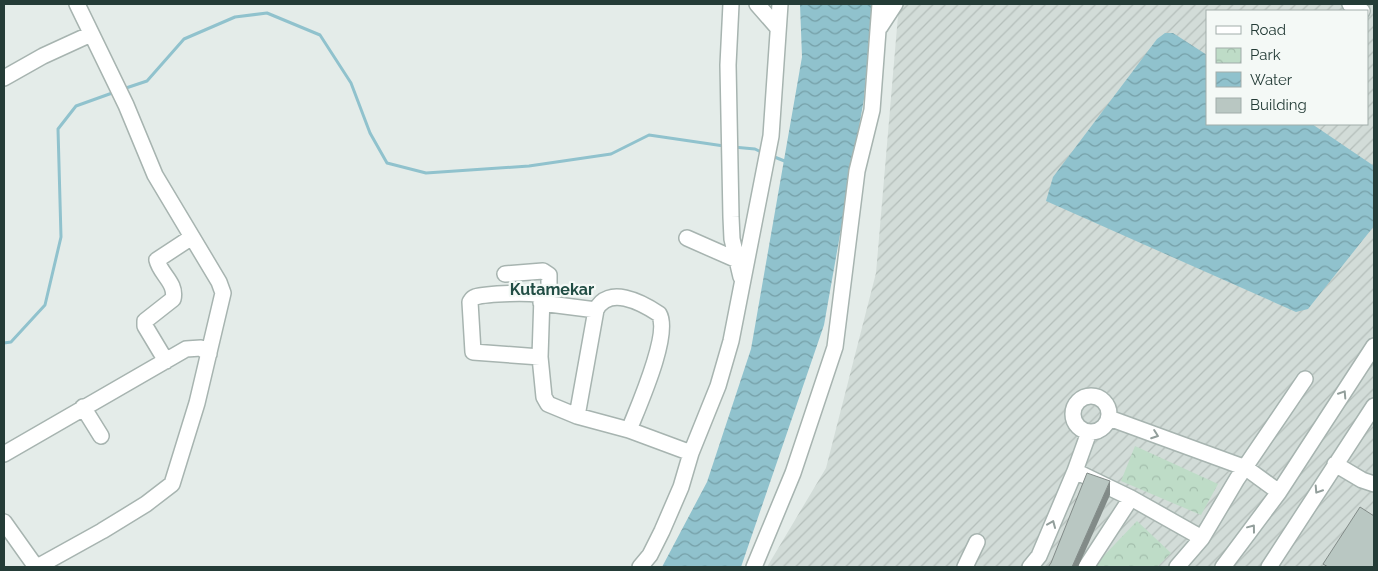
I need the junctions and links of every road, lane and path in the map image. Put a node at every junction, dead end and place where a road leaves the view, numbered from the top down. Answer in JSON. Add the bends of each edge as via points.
{"nodes":[{"id":1,"x":77,"y":4,"type":"edge"},
{"id":2,"x":731,"y":4,"type":"edge"},
{"id":3,"x":757,"y":4,"type":"edge"},
{"id":4,"x":780,"y":4,"type":"edge"},
{"id":5,"x":880,"y":4,"type":"edge"},
{"id":6,"x":895,"y":4,"type":"edge"},
{"id":7,"x":880,"y":27,"type":"junction"},
{"id":8,"x":778,"y":28,"type":"junction"},
{"id":9,"x":91,"y":34,"type":"junction"},
{"id":10,"x":4,"y":78,"type":"edge"},
{"id":11,"x":192,"y":237,"type":"junction"},
{"id":12,"x":687,"y":238,"type":"dead end"},
{"id":13,"x":738,"y":260,"type":"junction"},
{"id":14,"x":505,"y":274,"type":"dead end"},
{"id":15,"x":743,"y":283,"type":"junction"},
{"id":16,"x":542,"y":299,"type":"junction"},
{"id":17,"x":596,"y":310,"type":"junction"},
{"id":18,"x":1374,"y":346,"type":"edge"},
{"id":19,"x":208,"y":354,"type":"junction"},
{"id":20,"x":540,"y":357,"type":"junction"},
{"id":21,"x":166,"y":361,"type":"junction"},
{"id":22,"x":1304,"y":379,"type":"dead end"},
{"id":23,"x":1374,"y":406,"type":"edge"},
{"id":24,"x":83,"y":407,"type":"junction"},
{"id":25,"x":577,"y":416,"type":"junction"},
{"id":26,"x":1109,"y":418,"type":"junction"},
{"id":27,"x":629,"y":430,"type":"junction"},
{"id":28,"x":1089,"y":432,"type":"junction"},
{"id":29,"x":101,"y":436,"type":"dead end"},
{"id":30,"x":691,"y":453,"type":"junction"},
{"id":31,"x":4,"y":454,"type":"edge"},
{"id":32,"x":1335,"y":464,"type":"junction"},
{"id":33,"x":1246,"y":468,"type":"junction"},
{"id":34,"x":1075,"y":471,"type":"junction"},
{"id":35,"x":1374,"y":484,"type":"edge"},
{"id":36,"x":1279,"y":492,"type":"junction"},
{"id":37,"x":1131,"y":498,"type":"junction"},
{"id":38,"x":4,"y":522,"type":"edge"},
{"id":39,"x":1202,"y":538,"type":"junction"},
{"id":40,"x":977,"y":542,"type":"dead end"},
{"id":41,"x":36,"y":567,"type":"edge"},
{"id":42,"x":640,"y":567,"type":"edge"},
{"id":43,"x":754,"y":567,"type":"edge"},
{"id":44,"x":965,"y":567,"type":"edge"},
{"id":45,"x":1030,"y":567,"type":"edge"},
{"id":46,"x":1086,"y":567,"type":"edge"},
{"id":47,"x":1177,"y":567,"type":"edge"},
{"id":48,"x":1223,"y":567,"type":"edge"},
{"id":49,"x":1269,"y":567,"type":"edge"}],
"edges":[{"from":1,"to":9,"type":"street"},
{"from":2,"to":13,"type":"street","via":[[728,65],[730,174],[732,238]]},
{"from":3,"to":8,"type":"street"},
{"from":4,"to":8,"type":"street"},
{"from":5,"to":7,"type":"street"},
{"from":6,"to":7,"type":"street"},
{"from":7,"to":43,"type":"street","via":[[872,110],[857,171],[835,347],[793,473]]},
{"from":8,"to":15,"type":"street","via":[[771,136]]},
{"from":9,"to":10,"type":"street"},
{"from":9,"to":11,"type":"street","via":[[126,105],[155,176]]},
{"from":11,"to":19,"type":"street","via":[[223,293]]},
{"from":11,"to":21,"type":"street","via":[[157,260],[174,295],[144,321]]},
{"from":12,"to":13,"type":"street"},
{"from":13,"to":15,"type":"street"},
{"from":14,"to":16,"type":"street","via":[[546,272],[549,288]]},
{"from":15,"to":30,"type":"street","via":[[732,341]]},
{"from":16,"to":17,"type":"street"},
{"from":16,"to":20,"type":"street"},
{"from":16,"to":20,"type":"street","via":[[533,293],[507,294],[476,297],[470,302],[473,352]]},
{"from":17,"to":25,"type":"street"},
{"from":17,"to":27,"type":"street","via":[[600,301],[614,297],[647,306],[662,319],[657,354]]},
{"from":36,"to":18,"type":"street","one_way":true},
{"from":19,"to":21,"type":"street","via":[[193,347]]},
{"from":19,"to":41,"type":"street","via":[[186,444],[172,484],[146,504]]},
{"from":20,"to":25,"type":"street","via":[[544,397],[548,404]]},
{"from":21,"to":24,"type":"street"},
{"from":22,"to":33,"type":"street"},
{"from":23,"to":32,"type":"street"},
{"from":24,"to":29,"type":"street"},
{"from":24,"to":31,"type":"street"},
{"from":25,"to":27,"type":"street"},
{"from":26,"to":28,"type":"street","via":[[1102,429]]},
{"from":26,"to":28,"type":"street","via":[[1103,400],[1093,396],[1083,398],[1076,404],[1074,419],[1080,428]]},
{"from":26,"to":33,"type":"street","one_way":true},
{"from":27,"to":30,"type":"street"},
{"from":28,"to":34,"type":"street"},
{"from":30,"to":42,"type":"street","via":[[662,531]]},
{"from":32,"to":35,"type":"street"},
{"from":32,"to":49,"type":"street","one_way":true},
{"from":33,"to":36,"type":"street"},
{"from":33,"to":39,"type":"street"},
{"from":34,"to":37,"type":"street"},
{"from":45,"to":34,"type":"street","one_way":true,"via":[[1039,556]]},
{"from":48,"to":36,"type":"street","one_way":true},
{"from":37,"to":39,"type":"street"},
{"from":37,"to":46,"type":"street"},
{"from":38,"to":41,"type":"street"},
{"from":39,"to":47,"type":"street"},
{"from":40,"to":44,"type":"street"}]}
